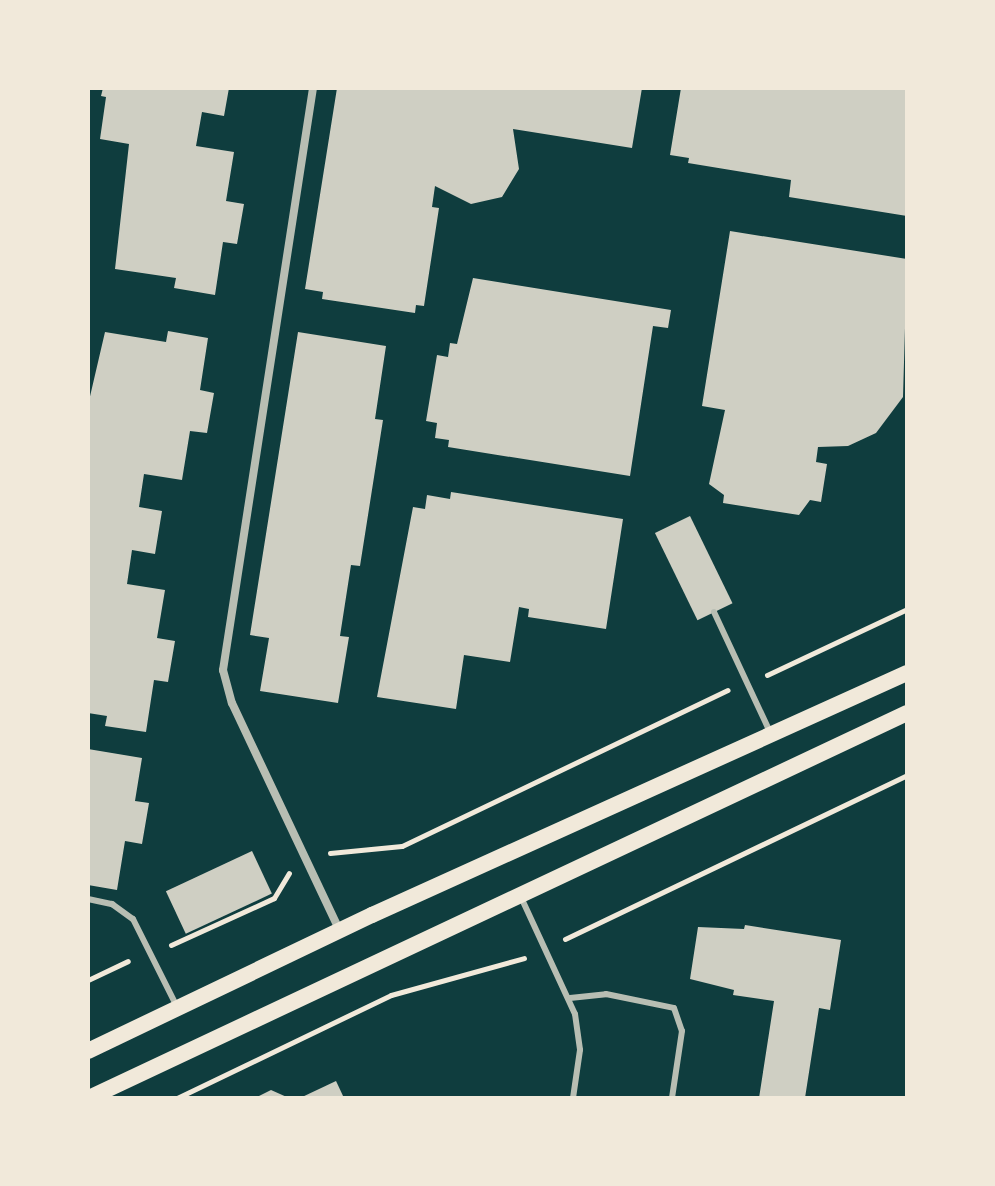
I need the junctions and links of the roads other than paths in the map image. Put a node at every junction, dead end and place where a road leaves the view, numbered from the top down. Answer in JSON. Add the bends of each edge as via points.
{"nodes":[{"id":1,"x":313,"y":88,"type":"edge"},
{"id":2,"x":714,"y":612,"type":"dead end"},
{"id":3,"x":907,"y":673,"type":"edge"},
{"id":4,"x":907,"y":713,"type":"edge"},
{"id":5,"x":772,"y":735,"type":"junction"},
{"id":6,"x":520,"y":895,"type":"junction"},
{"id":7,"x":88,"y":899,"type":"edge"},
{"id":8,"x":340,"y":931,"type":"junction"},
{"id":9,"x":570,"y":998,"type":"junction"},
{"id":10,"x":178,"y":1008,"type":"junction"},
{"id":11,"x":88,"y":1051,"type":"edge"},
{"id":12,"x":89,"y":1098,"type":"edge"},
{"id":13,"x":573,"y":1098,"type":"edge"},
{"id":14,"x":672,"y":1098,"type":"edge"}],
"edges":[{"from":1,"to":8,"type":"street","via":[[223,670],[232,703]]},
{"from":2,"to":5,"type":"lane"},
{"from":3,"to":5,"type":"main road"},
{"from":4,"to":6,"type":"main road"},
{"from":5,"to":8,"type":"main road"},
{"from":6,"to":9,"type":"lane"},
{"from":6,"to":12,"type":"main road"},
{"from":7,"to":10,"type":"lane","via":[[124,911]]},
{"from":8,"to":10,"type":"main road"},
{"from":9,"to":13,"type":"lane","via":[[580,1050]]},
{"from":9,"to":14,"type":"lane","via":[[606,994],[674,1008],[682,1031]]},
{"from":10,"to":11,"type":"main road"}]}
